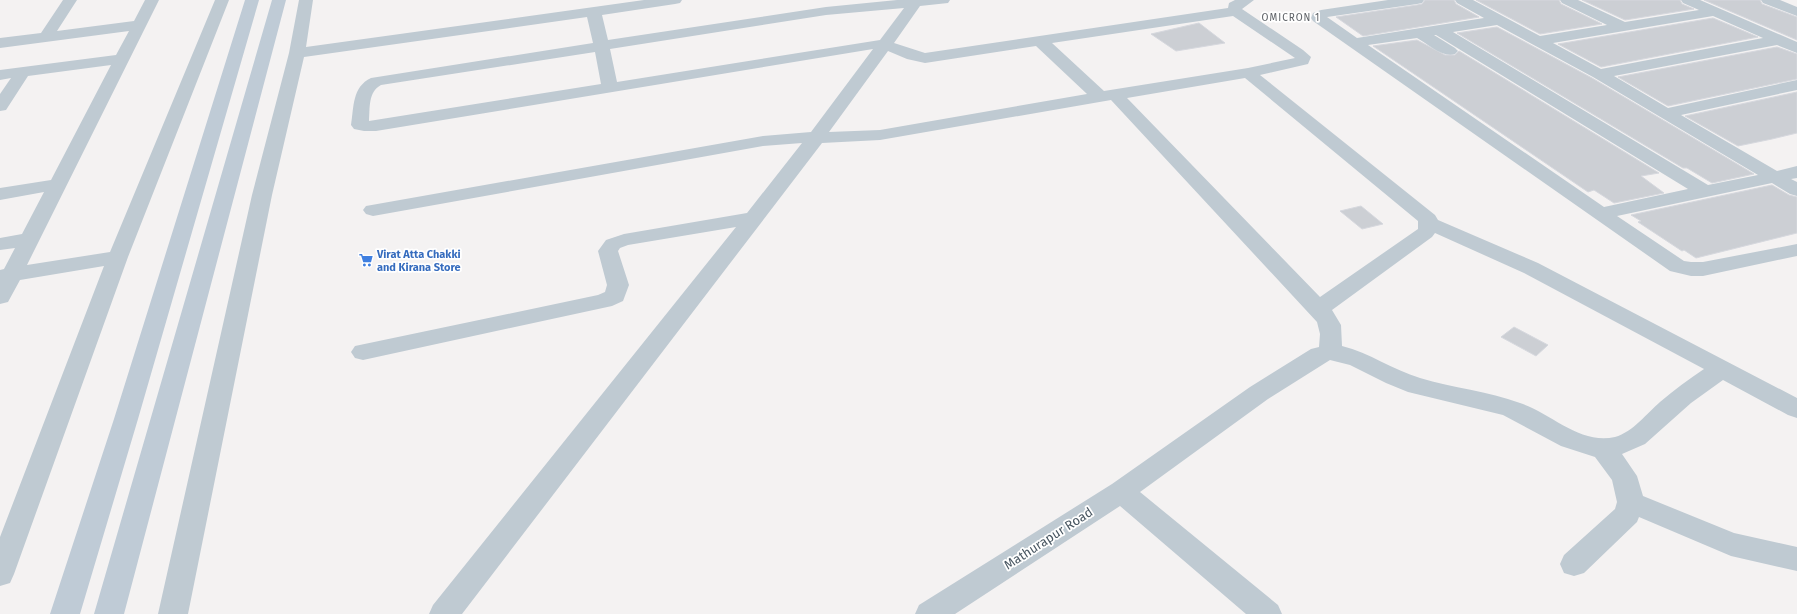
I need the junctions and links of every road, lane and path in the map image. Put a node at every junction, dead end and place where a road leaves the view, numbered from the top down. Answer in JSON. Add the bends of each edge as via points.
{"nodes":[{"id":1,"x":70,"y":0,"type":"edge"},
{"id":2,"x":152,"y":0,"type":"edge"},
{"id":3,"x":222,"y":0,"type":"edge"},
{"id":4,"x":252,"y":0,"type":"edge"},
{"id":5,"x":279,"y":0,"type":"edge"},
{"id":6,"x":306,"y":0,"type":"edge"},
{"id":7,"x":675,"y":0,"type":"edge"},
{"id":8,"x":944,"y":0,"type":"edge"},
{"id":9,"x":1417,"y":0,"type":"edge"},
{"id":10,"x":1462,"y":0,"type":"edge"},
{"id":11,"x":1567,"y":0,"type":"edge"},
{"id":12,"x":1588,"y":0,"type":"edge"},
{"id":13,"x":1688,"y":0,"type":"edge"},
{"id":14,"x":1768,"y":0,"type":"edge"},
{"id":15,"x":1794,"y":0,"type":"edge"},
{"id":16,"x":1797,"y":1,"type":"edge"},
{"id":17,"x":916,"y":2,"type":"edge"},
{"id":18,"x":1242,"y":6,"type":"edge"},
{"id":19,"x":1714,"y":12,"type":"junction"},
{"id":20,"x":1797,"y":12,"type":"edge"},
{"id":21,"x":594,"y":13,"type":"junction"},
{"id":22,"x":1499,"y":20,"type":"junction"},
{"id":23,"x":139,"y":25,"type":"junction"},
{"id":24,"x":1629,"y":26,"type":"junction"},
{"id":25,"x":1439,"y":30,"type":"junction"},
{"id":26,"x":1420,"y":33,"type":"junction"},
{"id":27,"x":46,"y":37,"type":"junction"},
{"id":28,"x":1779,"y":40,"type":"junction"},
{"id":29,"x":1040,"y":41,"type":"junction"},
{"id":30,"x":1539,"y":41,"type":"junction"},
{"id":31,"x":0,"y":43,"type":"edge"},
{"id":32,"x":1355,"y":43,"type":"junction"},
{"id":33,"x":885,"y":44,"type":"junction"},
{"id":34,"x":602,"y":46,"type":"junction"},
{"id":35,"x":1797,"y":48,"type":"edge"},
{"id":36,"x":297,"y":53,"type":"junction"},
{"id":37,"x":123,"y":59,"type":"junction"},
{"id":38,"x":23,"y":72,"type":"junction"},
{"id":39,"x":1248,"y":73,"type":"junction"},
{"id":40,"x":1599,"y":74,"type":"junction"},
{"id":41,"x":0,"y":75,"type":"edge"},
{"id":42,"x":1797,"y":85,"type":"edge"},
{"id":43,"x":610,"y":87,"type":"junction"},
{"id":44,"x":1107,"y":96,"type":"junction"},
{"id":45,"x":0,"y":106,"type":"edge"},
{"id":46,"x":1667,"y":113,"type":"junction"},
{"id":47,"x":816,"y":138,"type":"junction"},
{"id":48,"x":1797,"y":172,"type":"edge"},
{"id":49,"x":1774,"y":177,"type":"junction"},
{"id":50,"x":59,"y":184,"type":"junction"},
{"id":51,"x":1797,"y":190,"type":"edge"},
{"id":52,"x":1706,"y":192,"type":"junction"},
{"id":53,"x":0,"y":194,"type":"edge"},
{"id":54,"x":1684,"y":196,"type":"junction"},
{"id":55,"x":373,"y":210,"type":"dead end"},
{"id":56,"x":1602,"y":213,"type":"junction"},
{"id":57,"x":753,"y":218,"type":"junction"},
{"id":58,"x":1429,"y":222,"type":"junction"},
{"id":59,"x":29,"y":238,"type":"junction"},
{"id":60,"x":0,"y":244,"type":"edge"},
{"id":61,"x":1797,"y":250,"type":"edge"},
{"id":62,"x":118,"y":257,"type":"junction"},
{"id":63,"x":6,"y":275,"type":"edge"},
{"id":64,"x":0,"y":297,"type":"edge"},
{"id":65,"x":1319,"y":308,"type":"junction"},
{"id":66,"x":362,"y":352,"type":"dead end"},
{"id":67,"x":1330,"y":352,"type":"junction"},
{"id":68,"x":1723,"y":369,"type":"junction"},
{"id":69,"x":1797,"y":409,"type":"edge"},
{"id":70,"x":1603,"y":449,"type":"junction"},
{"id":71,"x":1121,"y":492,"type":"junction"},
{"id":72,"x":1630,"y":502,"type":"junction"},
{"id":73,"x":1797,"y":559,"type":"edge"},
{"id":74,"x":1574,"y":564,"type":"dead end"},
{"id":75,"x":0,"y":574,"type":"edge"},
{"id":76,"x":65,"y":614,"type":"edge"},
{"id":77,"x":109,"y":614,"type":"edge"},
{"id":78,"x":173,"y":614,"type":"edge"},
{"id":79,"x":444,"y":614,"type":"edge"},
{"id":80,"x":930,"y":614,"type":"edge"},
{"id":81,"x":1267,"y":614,"type":"edge"}],
"edges":[{"from":1,"to":27,"type":"street"},
{"from":2,"to":23,"type":"street"},
{"from":3,"to":62,"type":"street"},
{"from":4,"to":76,"type":"street"},
{"from":5,"to":77,"type":"street"},
{"from":6,"to":36,"type":"street"},
{"from":7,"to":21,"type":"street"},
{"from":8,"to":17,"type":"street"},
{"from":9,"to":32,"type":"street","via":[[1318,16],[1320,20]]},
{"from":10,"to":22,"type":"street"},
{"from":11,"to":24,"type":"street"},
{"from":12,"to":24,"type":"street"},
{"from":13,"to":19,"type":"street"},
{"from":14,"to":20,"type":"street"},
{"from":15,"to":16,"type":"street"},
{"from":17,"to":33,"type":"street"},
{"from":17,"to":34,"type":"street","via":[[826,10]]},
{"from":18,"to":29,"type":"street"},
{"from":18,"to":39,"type":"street","via":[[1303,59],[1298,63]]},
{"from":19,"to":24,"type":"street"},
{"from":19,"to":28,"type":"street"},
{"from":21,"to":34,"type":"street"},
{"from":21,"to":36,"type":"street"},
{"from":22,"to":25,"type":"street"},
{"from":22,"to":30,"type":"street"},
{"from":23,"to":27,"type":"street"},
{"from":23,"to":37,"type":"street"},
{"from":24,"to":30,"type":"street"},
{"from":25,"to":26,"type":"street"},
{"from":25,"to":52,"type":"street"},
{"from":26,"to":32,"type":"street"},
{"from":26,"to":54,"type":"street"},
{"from":27,"to":31,"type":"street"},
{"from":28,"to":35,"type":"street"},
{"from":28,"to":40,"type":"street"},
{"from":29,"to":33,"type":"street","via":[[926,58]]},
{"from":29,"to":44,"type":"street"},
{"from":30,"to":40,"type":"street"},
{"from":32,"to":56,"type":"street"},
{"from":33,"to":43,"type":"street"},
{"from":33,"to":47,"type":"street"},
{"from":34,"to":43,"type":"street"},
{"from":34,"to":43,"type":"street","via":[[370,83],[364,91],[360,125],[376,126]]},
{"from":36,"to":78,"type":"street","via":[[262,195]]},
{"from":37,"to":38,"type":"street"},
{"from":37,"to":50,"type":"street"},
{"from":38,"to":41,"type":"street"},
{"from":38,"to":45,"type":"street"},
{"from":39,"to":44,"type":"street"},
{"from":39,"to":58,"type":"street"},
{"from":40,"to":46,"type":"street"},
{"from":42,"to":46,"type":"street"},
{"from":44,"to":47,"type":"street","via":[[880,135]]},
{"from":44,"to":65,"type":"street"},
{"from":46,"to":49,"type":"street"},
{"from":47,"to":55,"type":"street","via":[[764,141]]},
{"from":47,"to":57,"type":"street"},
{"from":48,"to":49,"type":"street"},
{"from":49,"to":51,"type":"street"},
{"from":49,"to":52,"type":"street"},
{"from":50,"to":53,"type":"street"},
{"from":50,"to":59,"type":"street"},
{"from":52,"to":54,"type":"street"},
{"from":54,"to":56,"type":"street"},
{"from":56,"to":61,"type":"street","via":[[1664,258],[1677,266],[1691,269],[1703,269]]},
{"from":57,"to":66,"type":"street","via":[[613,244],[608,251],[618,285],[615,296],[604,302]]},
{"from":57,"to":79,"type":"street"},
{"from":58,"to":65,"type":"street","via":[[1429,228],[1425,233]]},
{"from":58,"to":68,"type":"street","via":[[1532,268]]},
{"from":59,"to":60,"type":"street"},
{"from":59,"to":63,"type":"street"},
{"from":62,"to":63,"type":"street"},
{"from":62,"to":75,"type":"street"},
{"from":63,"to":64,"type":"street"},
{"from":65,"to":67,"type":"street","via":[[1330,322]]},
{"from":67,"to":70,"type":"street","via":[[1358,359],[1413,385],[1511,409],[1530,416],[1575,442]]},
{"from":67,"to":71,"type":"street","name":"Mathurapur Road","via":[[1314,357],[1285,375]]},
{"from":68,"to":69,"type":"street"},
{"from":68,"to":70,"type":"street","via":[[1706,378],[1626,443]]},
{"from":70,"to":72,"type":"street","via":[[1624,476]]},
{"from":71,"to":80,"type":"street","name":"Mathurapur Road"},
{"from":71,"to":81,"type":"street"},
{"from":72,"to":73,"type":"street","via":[[1731,544]]},
{"from":72,"to":74,"type":"street","via":[[1627,514]]}]}
